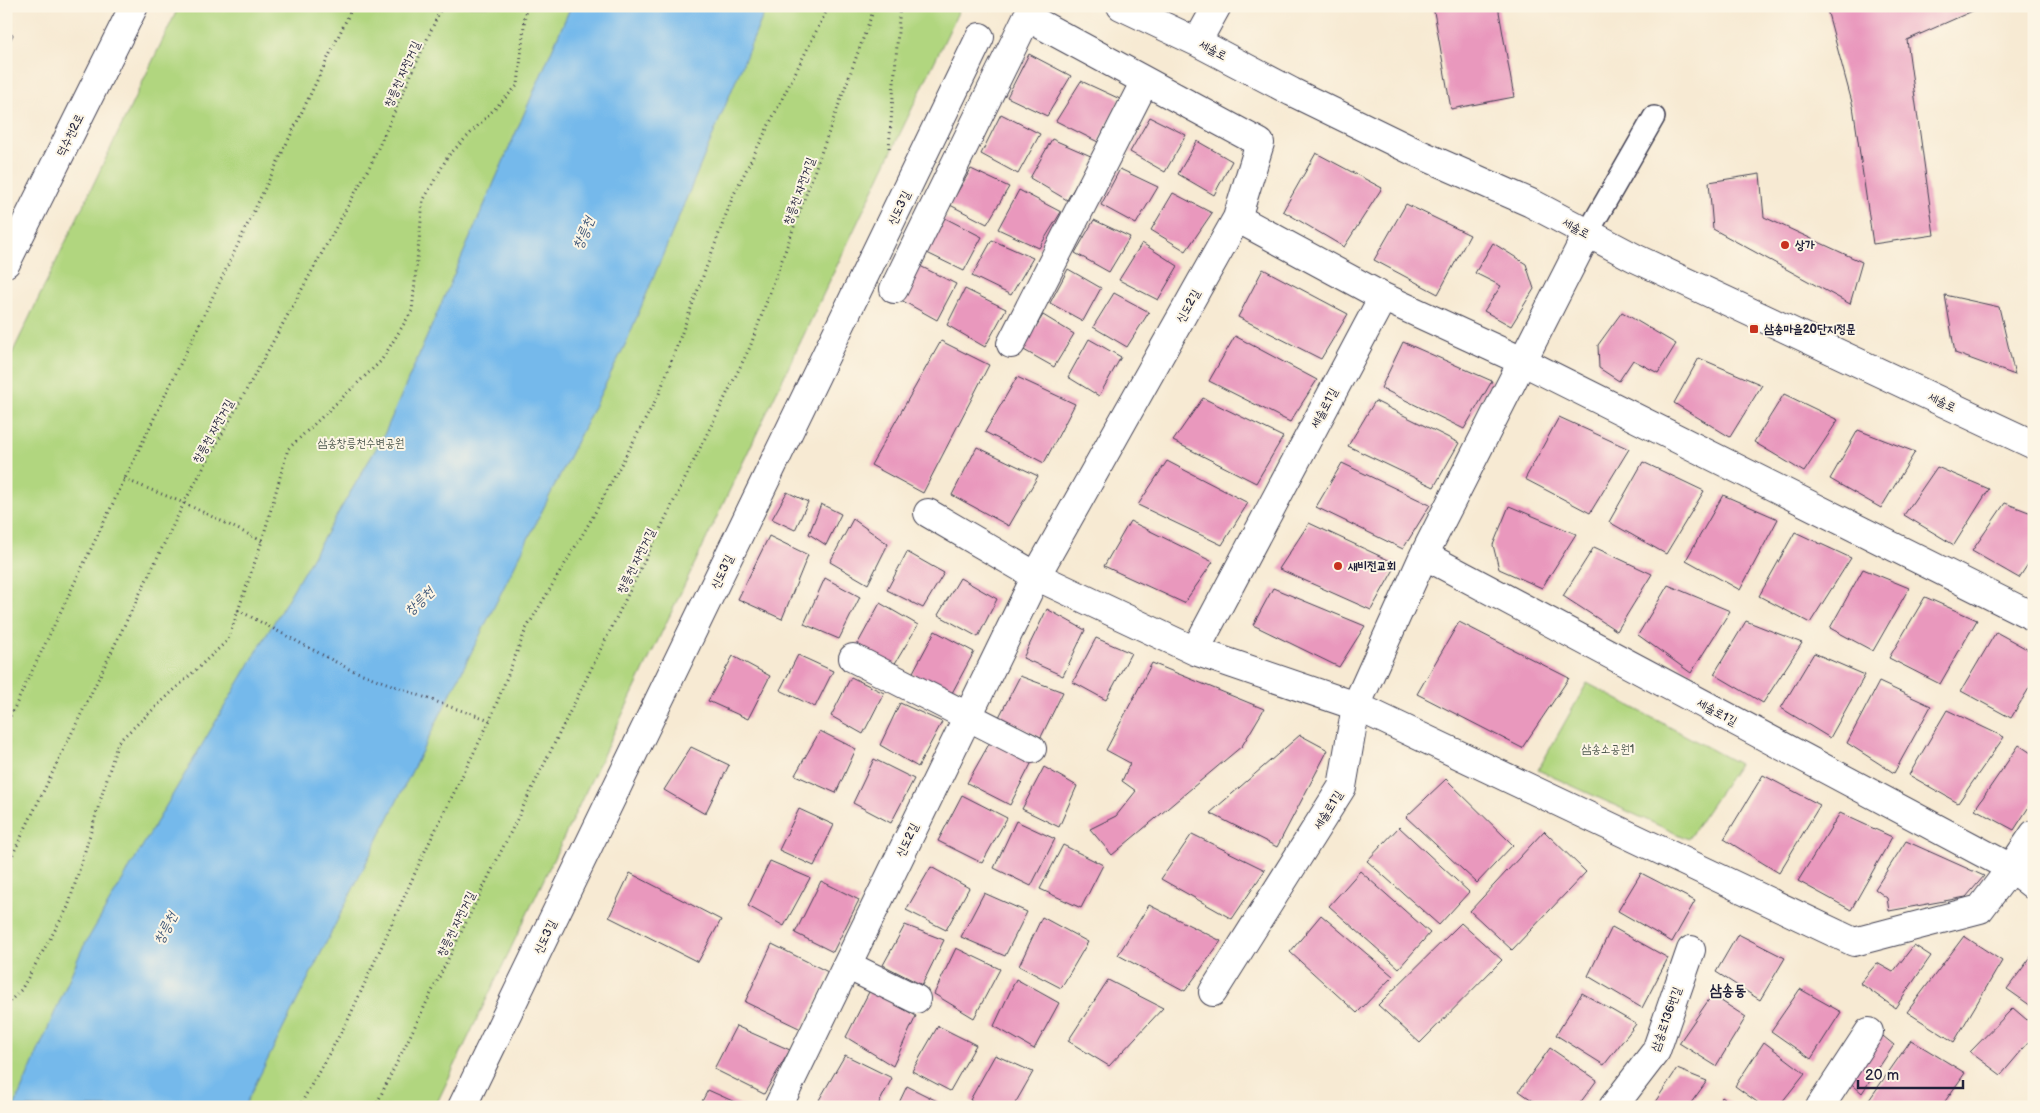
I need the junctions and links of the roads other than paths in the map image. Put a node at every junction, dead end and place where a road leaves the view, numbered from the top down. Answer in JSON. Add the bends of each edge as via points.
{"nodes":[{"id":1,"x":134,"y":6,"type":"edge"},
{"id":2,"x":1121,"y":6,"type":"edge"},
{"id":3,"x":1217,"y":6,"type":"edge"},
{"id":4,"x":980,"y":37,"type":"dead end"},
{"id":5,"x":1197,"y":42,"type":"junction"},
{"id":6,"x":1145,"y":81,"type":"junction"},
{"id":7,"x":1654,"y":117,"type":"dead end"},
{"id":8,"x":1237,"y":218,"type":"junction"},
{"id":9,"x":1587,"y":234,"type":"junction"},
{"id":10,"x":6,"y":264,"type":"edge"},
{"id":11,"x":894,"y":289,"type":"dead end"},
{"id":12,"x":1383,"y":297,"type":"junction"},
{"id":13,"x":1011,"y":344,"type":"dead end"},
{"id":14,"x":1522,"y":360,"type":"junction"},
{"id":15,"x":2034,"y":445,"type":"edge"},
{"id":16,"x":928,"y":513,"type":"dead end"},
{"id":17,"x":1424,"y":555,"type":"junction"},
{"id":18,"x":1036,"y":576,"type":"junction"},
{"id":19,"x":2034,"y":617,"type":"edge"},
{"id":20,"x":1195,"y":652,"type":"junction"},
{"id":21,"x":853,"y":658,"type":"dead end"},
{"id":22,"x":1356,"y":706,"type":"junction"},
{"id":23,"x":968,"y":716,"type":"junction"},
{"id":24,"x":1032,"y":749,"type":"dead end"},
{"id":25,"x":2034,"y":834,"type":"edge"},
{"id":26,"x":2011,"y":868,"type":"junction"},
{"id":27,"x":2034,"y":886,"type":"edge"},
{"id":28,"x":1691,"y":950,"type":"dead end"},
{"id":29,"x":847,"y":965,"type":"junction"},
{"id":30,"x":1213,"y":992,"type":"dead end"},
{"id":31,"x":916,"y":998,"type":"dead end"},
{"id":32,"x":1869,"y":1032,"type":"dead end"},
{"id":33,"x":462,"y":1107,"type":"edge"},
{"id":34,"x":778,"y":1107,"type":"edge"},
{"id":35,"x":1613,"y":1107,"type":"edge"},
{"id":36,"x":1820,"y":1107,"type":"edge"}],
"edges":[{"from":1,"to":10,"type":"street","name":"덕수천2로"},
{"from":2,"to":5,"type":"street","name":"세솔로"},
{"from":3,"to":5,"type":"street"},
{"from":4,"to":33,"type":"street","name":"신도3길"},
{"from":5,"to":9,"type":"street","name":"세솔로","via":[[1413,151],[1531,203]]},
{"from":6,"to":8,"type":"street","name":"신도2길","via":[[1260,143]]},
{"from":6,"to":11,"type":"street","name":"신도2길","via":[[1027,18]]},
{"from":6,"to":13,"type":"street"},
{"from":7,"to":9,"type":"lane"},
{"from":8,"to":12,"type":"street"},
{"from":8,"to":18,"type":"street","name":"신도2길"},
{"from":9,"to":14,"type":"street","name":"세솔로1길"},
{"from":9,"to":15,"type":"street","name":"세솔로"},
{"from":12,"to":14,"type":"street"},
{"from":12,"to":20,"type":"street","name":"세솔로1길"},
{"from":14,"to":17,"type":"street","name":"세솔로1길"},
{"from":14,"to":19,"type":"street"},
{"from":16,"to":18,"type":"street"},
{"from":17,"to":22,"type":"street","name":"세솔로1길"},
{"from":17,"to":26,"type":"street","name":"세솔로1길"},
{"from":18,"to":20,"type":"street"},
{"from":18,"to":23,"type":"street","name":"신도2길"},
{"from":20,"to":22,"type":"street"},
{"from":21,"to":23,"type":"street"},
{"from":22,"to":26,"type":"street","via":[[1854,942],[1980,909]]},
{"from":22,"to":30,"type":"street","name":"세솔로1길","via":[[1342,787]]},
{"from":23,"to":24,"type":"street"},
{"from":23,"to":29,"type":"street","name":"신도2길"},
{"from":25,"to":26,"type":"street"},
{"from":26,"to":27,"type":"street","name":"세솔로1길"},
{"from":28,"to":35,"type":"street","name":"삼송로136번길","via":[[1656,1051]]},
{"from":29,"to":31,"type":"street"},
{"from":29,"to":34,"type":"street","name":"신도2길"},
{"from":32,"to":36,"type":"street"}]}
